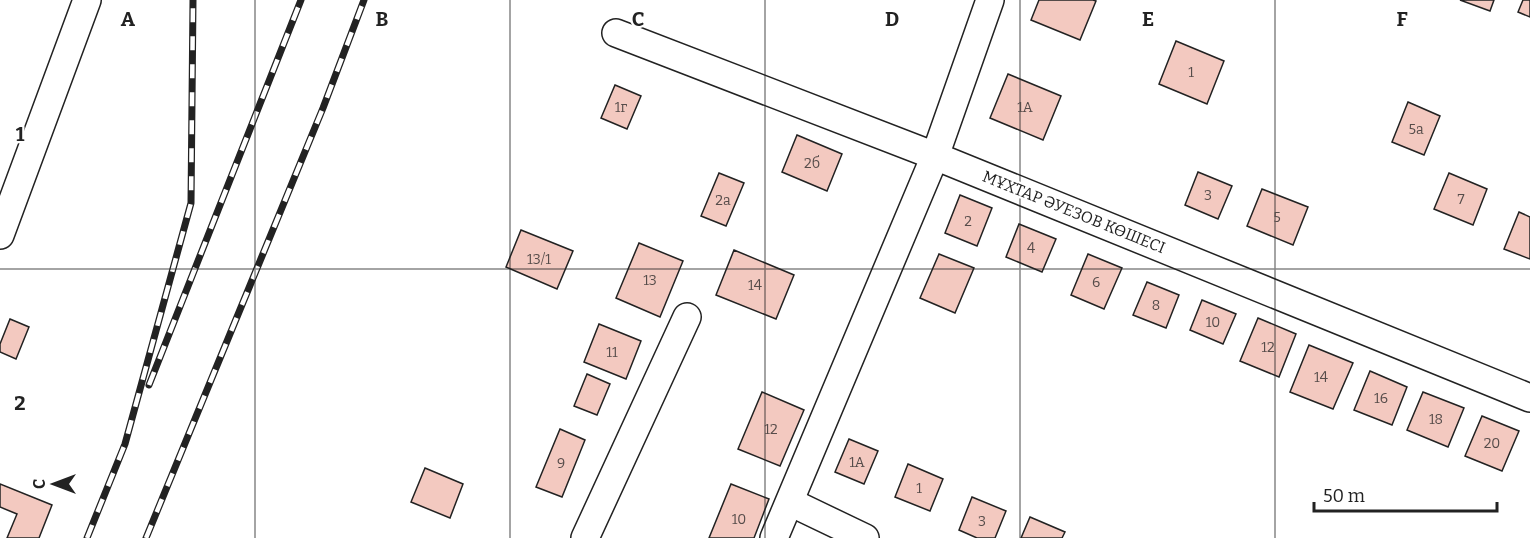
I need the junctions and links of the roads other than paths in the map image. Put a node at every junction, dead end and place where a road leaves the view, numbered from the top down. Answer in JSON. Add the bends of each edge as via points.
{"nodes":[{"id":1,"x":87,"y":0,"type":"edge"},
{"id":2,"x":990,"y":0,"type":"edge"},
{"id":3,"x":616,"y":33,"type":"dead end"},
{"id":4,"x":935,"y":156,"type":"junction"},
{"id":5,"x":0,"y":235,"type":"edge"},
{"id":6,"x":687,"y":317,"type":"dead end"},
{"id":7,"x":1530,"y":398,"type":"edge"},
{"id":8,"x":790,"y":502,"type":"junction"},
{"id":9,"x":585,"y":538,"type":"edge"},
{"id":10,"x":774,"y":538,"type":"edge"},
{"id":11,"x":865,"y":538,"type":"edge"}],
"edges":[{"from":1,"to":5,"type":"street"},
{"from":2,"to":4,"type":"street"},
{"from":3,"to":4,"type":"street","name":"МҰХТАР ӘУЕЗОВ КӨШЕСІ"},
{"from":4,"to":7,"type":"street","name":"МҰХТАР ӘУЕЗОВ КӨШЕСІ"},
{"from":4,"to":8,"type":"street"},
{"from":6,"to":9,"type":"street"},
{"from":8,"to":10,"type":"street"},
{"from":8,"to":11,"type":"street"}]}
